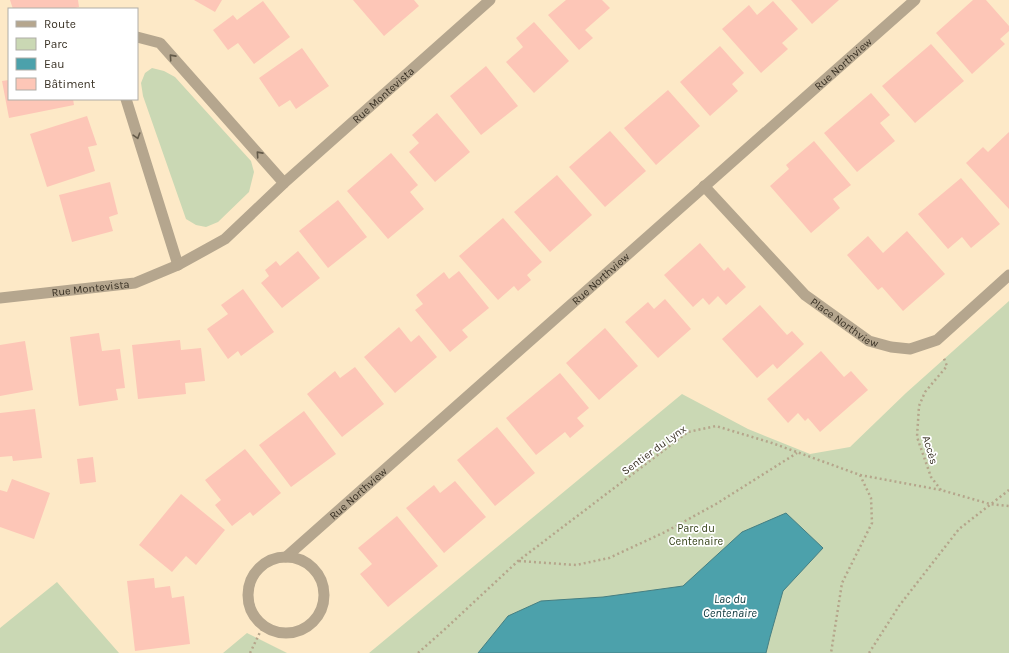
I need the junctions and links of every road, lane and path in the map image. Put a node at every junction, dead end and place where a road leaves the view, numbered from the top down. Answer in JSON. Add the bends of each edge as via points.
{"nodes":[{"id":1,"x":915,"y":0,"type":"edge"},
{"id":2,"x":482,"y":2,"type":"edge"},
{"id":3,"x":138,"y":37,"type":"edge"},
{"id":4,"x":126,"y":100,"type":"edge"},
{"id":5,"x":284,"y":183,"type":"junction"},
{"id":6,"x":704,"y":186,"type":"junction"},
{"id":7,"x":178,"y":265,"type":"junction"},
{"id":8,"x":1009,"y":275,"type":"edge"},
{"id":9,"x":0,"y":298,"type":"edge"},
{"id":10,"x":937,"y":340,"type":"junction"},
{"id":11,"x":798,"y":452,"type":"junction"},
{"id":12,"x":860,"y":475,"type":"junction"},
{"id":13,"x":941,"y":490,"type":"junction"},
{"id":14,"x":1009,"y":490,"type":"edge"},
{"id":15,"x":990,"y":504,"type":"junction"},
{"id":16,"x":1009,"y":506,"type":"edge"},
{"id":17,"x":286,"y":557,"type":"junction"},
{"id":18,"x":518,"y":561,"type":"junction"},
{"id":19,"x":263,"y":626,"type":"junction"},
{"id":20,"x":250,"y":653,"type":"edge"},
{"id":21,"x":418,"y":653,"type":"edge"},
{"id":22,"x":831,"y":653,"type":"edge"},
{"id":23,"x":869,"y":653,"type":"edge"}],
"edges":[{"from":1,"to":6,"type":"street","name":"Rue Northview"},
{"from":2,"to":5,"type":"street","name":"Rue Montevista"},
{"from":5,"to":3,"type":"street","one_way":true,"via":[[160,43]]},
{"from":4,"to":7,"type":"street","one_way":true},
{"from":5,"to":7,"type":"street","name":"Rue Montevista","via":[[225,239]]},
{"from":6,"to":10,"type":"street","name":"Place Northview","via":[[805,295],[869,340],[891,347],[910,348]]},
{"from":6,"to":17,"type":"street","name":"Rue Northview"},
{"from":7,"to":9,"type":"street","name":"Rue Montevista","via":[[135,283]]},
{"from":8,"to":10,"type":"street","name":"Place Northview"},
{"from":10,"to":13,"type":"path","name":"Accès","via":[[947,366],[925,392],[919,406],[917,437],[931,477]]},
{"from":11,"to":12,"type":"path","name":"Sentier du Lynx"},
{"from":11,"to":18,"type":"path","via":[[672,529],[609,558],[576,565]]},
{"from":11,"to":18,"type":"path","name":"Sentier du Lynx","via":[[716,426],[688,432]]},
{"from":12,"to":13,"type":"path"},
{"from":12,"to":22,"type":"path","via":[[871,498],[872,523],[842,583]]},
{"from":13,"to":15,"type":"path"},
{"from":14,"to":15,"type":"path"},
{"from":15,"to":16,"type":"path"},
{"from":15,"to":23,"type":"path","via":[[959,529],[899,606]]},
{"from":17,"to":19,"type":"street","name":"Rue Northview","via":[[273,559],[262,565],[254,573],[249,584],[250,607]]},
{"from":17,"to":19,"type":"street","via":[[299,559],[310,565],[319,575],[324,587],[320,613],[312,623],[301,630],[288,633],[275,632]]},
{"from":18,"to":21,"type":"path","name":"Sentier du Lynx"},
{"from":19,"to":20,"type":"path"}]}
